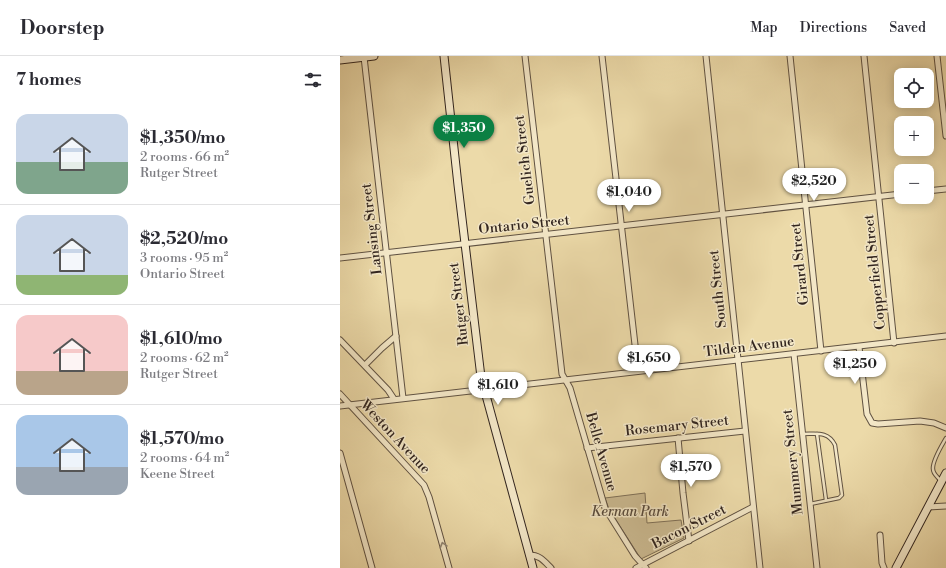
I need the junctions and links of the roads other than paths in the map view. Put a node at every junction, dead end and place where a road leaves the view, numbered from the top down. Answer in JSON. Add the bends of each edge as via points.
{"nodes":[{"id":1,"x":374,"y":56,"type":"edge"},
{"id":2,"x":444,"y":56,"type":"edge"},
{"id":3,"x":525,"y":56,"type":"edge"},
{"id":4,"x":602,"y":56,"type":"edge"},
{"id":5,"x":706,"y":56,"type":"edge"},
{"id":6,"x":790,"y":56,"type":"edge"},
{"id":7,"x":864,"y":56,"type":"edge"},
{"id":8,"x":937,"y":56,"type":"edge"},
{"id":9,"x":364,"y":57,"type":"junction"},
{"id":10,"x":340,"y":60,"type":"edge"},
{"id":11,"x":946,"y":136,"type":"edge"},
{"id":12,"x":946,"y":189,"type":"edge"},
{"id":13,"x":934,"y":190,"type":"edge"},
{"id":14,"x":894,"y":195,"type":"edge"},
{"id":15,"x":879,"y":196,"type":"junction"},
{"id":16,"x":805,"y":205,"type":"junction"},
{"id":17,"x":722,"y":214,"type":"junction"},
{"id":18,"x":622,"y":226,"type":"junction"},
{"id":19,"x":546,"y":234,"type":"junction"},
{"id":20,"x":466,"y":244,"type":"junction"},
{"id":21,"x":387,"y":252,"type":"junction"},
{"id":22,"x":340,"y":258,"type":"edge"},
{"id":23,"x":396,"y":336,"type":"junction"},
{"id":24,"x":946,"y":336,"type":"edge"},
{"id":25,"x":340,"y":340,"type":"edge"},
{"id":26,"x":894,"y":343,"type":"junction"},
{"id":27,"x":859,"y":347,"type":"junction"},
{"id":28,"x":821,"y":351,"type":"junction"},
{"id":29,"x":794,"y":354,"type":"junction"},
{"id":30,"x":738,"y":360,"type":"junction"},
{"id":31,"x":365,"y":365,"type":"junction"},
{"id":32,"x":638,"y":371,"type":"junction"},
{"id":33,"x":565,"y":380,"type":"junction"},
{"id":34,"x":484,"y":390,"type":"junction"},
{"id":35,"x":340,"y":394,"type":"edge"},
{"id":36,"x":403,"y":398,"type":"junction"},
{"id":37,"x":394,"y":399,"type":"junction"},
{"id":38,"x":349,"y":405,"type":"junction"},
{"id":39,"x":340,"y":406,"type":"edge"},
{"id":40,"x":946,"y":428,"type":"edge"},
{"id":41,"x":745,"y":431,"type":"junction"},
{"id":42,"x":803,"y":434,"type":"junction"},
{"id":43,"x":817,"y":434,"type":"junction"},
{"id":44,"x":678,"y":438,"type":"junction"},
{"id":45,"x":946,"y":438,"type":"edge"},
{"id":46,"x":587,"y":448,"type":"junction"},
{"id":47,"x":340,"y":453,"type":"edge"},
{"id":48,"x":946,"y":473,"type":"edge"},
{"id":49,"x":942,"y":481,"type":"junction"},
{"id":50,"x":826,"y":500,"type":"junction"},
{"id":51,"x":810,"y":504,"type":"junction"},
{"id":52,"x":946,"y":506,"type":"edge"},
{"id":53,"x":753,"y":507,"type":"junction"},
{"id":54,"x":928,"y":507,"type":"junction"},
{"id":55,"x":880,"y":535,"type":"dead end"},
{"id":56,"x":689,"y":541,"type":"junction"},
{"id":57,"x":529,"y":555,"type":"junction"},
{"id":58,"x":644,"y":566,"type":"edge"},
{"id":59,"x":372,"y":568,"type":"edge"},
{"id":60,"x":449,"y":568,"type":"edge"},
{"id":61,"x":533,"y":568,"type":"edge"},
{"id":62,"x":551,"y":568,"type":"edge"},
{"id":63,"x":636,"y":568,"type":"edge"},
{"id":64,"x":760,"y":568,"type":"edge"},
{"id":65,"x":817,"y":568,"type":"edge"},
{"id":66,"x":884,"y":568,"type":"edge"},
{"id":67,"x":896,"y":568,"type":"edge"}],
"edges":[{"from":1,"to":9,"type":"street"},
{"from":2,"to":20,"type":"street","name":"Rutger Street"},
{"from":3,"to":19,"type":"street","name":"Guelich Street"},
{"from":4,"to":18,"type":"street"},
{"from":5,"to":17,"type":"street","name":"South Street"},
{"from":6,"to":16,"type":"street","name":"Girard Street"},
{"from":7,"to":15,"type":"street","name":"Copperfield Street"},
{"from":8,"to":11,"type":"street"},
{"from":9,"to":10,"type":"street"},
{"from":9,"to":21,"type":"street","name":"Lansing Street"},
{"from":12,"to":13,"type":"street"},
{"from":14,"to":15,"type":"street","name":"Ontario Street"},
{"from":15,"to":16,"type":"street","name":"Ontario Street"},
{"from":15,"to":26,"type":"street","name":"Copperfield Street"},
{"from":16,"to":17,"type":"street","name":"Ontario Street"},
{"from":16,"to":28,"type":"street","name":"Girard Street"},
{"from":17,"to":18,"type":"street","name":"Ontario Street"},
{"from":17,"to":30,"type":"street","name":"South Street"},
{"from":18,"to":19,"type":"street","name":"Ontario Street"},
{"from":18,"to":32,"type":"street"},
{"from":19,"to":20,"type":"street","name":"Ontario Street"},
{"from":19,"to":33,"type":"street","name":"Guelich Street","via":[[562,374]]},
{"from":20,"to":21,"type":"street","name":"Ontario Street"},
{"from":20,"to":34,"type":"street","name":"Rutger Street"},
{"from":21,"to":22,"type":"street","name":"Ontario Street"},
{"from":21,"to":23,"type":"street","name":"Lansing Street"},
{"from":23,"to":31,"type":"street"},
{"from":23,"to":36,"type":"street","name":"Lansing Street"},
{"from":24,"to":26,"type":"street","name":"Tilden Avenue"},
{"from":25,"to":31,"type":"street"},
{"from":26,"to":27,"type":"street","name":"Tilden Avenue"},
{"from":27,"to":28,"type":"street","name":"Tilden Avenue"},
{"from":27,"to":40,"type":"street","via":[[867,414],[872,422],[878,424],[920,421]]},
{"from":28,"to":29,"type":"street","name":"Tilden Avenue"},
{"from":29,"to":30,"type":"street","name":"Tilden Avenue"},
{"from":29,"to":42,"type":"street","name":"Mummery Street"},
{"from":30,"to":32,"type":"street","name":"Tilden Avenue"},
{"from":30,"to":41,"type":"street","name":"South Street"},
{"from":31,"to":37,"type":"street"},
{"from":32,"to":33,"type":"street","name":"Tilden Avenue"},
{"from":33,"to":34,"type":"street","name":"Tilden Avenue"},
{"from":33,"to":46,"type":"street","name":"Belle Avenue","via":[[570,388]]},
{"from":34,"to":36,"type":"street","name":"Tilden Avenue"},
{"from":34,"to":57,"type":"street","name":"Rutger Street"},
{"from":35,"to":38,"type":"street","name":"Weston Avenue"},
{"from":36,"to":37,"type":"street","name":"Tilden Avenue"},
{"from":37,"to":38,"type":"street","name":"Tilden Avenue"},
{"from":38,"to":39,"type":"street","name":"Tilden Avenue"},
{"from":60,"to":38,"type":"street","name":"Weston Avenue","one_way":true,"via":[[424,485]]},
{"from":41,"to":44,"type":"street","name":"Rosemary Street"},
{"from":41,"to":53,"type":"street","name":"South Street"},
{"from":42,"to":43,"type":"lane"},
{"from":42,"to":51,"type":"street","name":"Mummery Street"},
{"from":43,"to":50,"type":"lane"},
{"from":43,"to":50,"type":"lane","via":[[828,436],[836,445],[842,495]]},
{"from":44,"to":46,"type":"street","name":"Rosemary Street"},
{"from":44,"to":56,"type":"street"},
{"from":45,"to":49,"type":"lane","via":[[933,468],[934,474]]},
{"from":46,"to":58,"type":"street","name":"Belle Avenue","via":[[605,508]]},
{"from":47,"to":59,"type":"street"},
{"from":48,"to":49,"type":"street"},
{"from":49,"to":54,"type":"street"},
{"from":50,"to":51,"type":"lane"},
{"from":51,"to":65,"type":"street","name":"Mummery Street"},
{"from":52,"to":54,"type":"street"},
{"from":53,"to":56,"type":"street","name":"Bacon Street"},
{"from":53,"to":64,"type":"street","name":"South Street"},
{"from":54,"to":67,"type":"street"},
{"from":55,"to":66,"type":"street"},
{"from":56,"to":58,"type":"street","name":"Bacon Street"},
{"from":57,"to":61,"type":"street","name":"Rutger Street"},
{"from":57,"to":62,"type":"street","via":[[536,555]]},
{"from":58,"to":63,"type":"street","name":"Bacon Street"}]}
